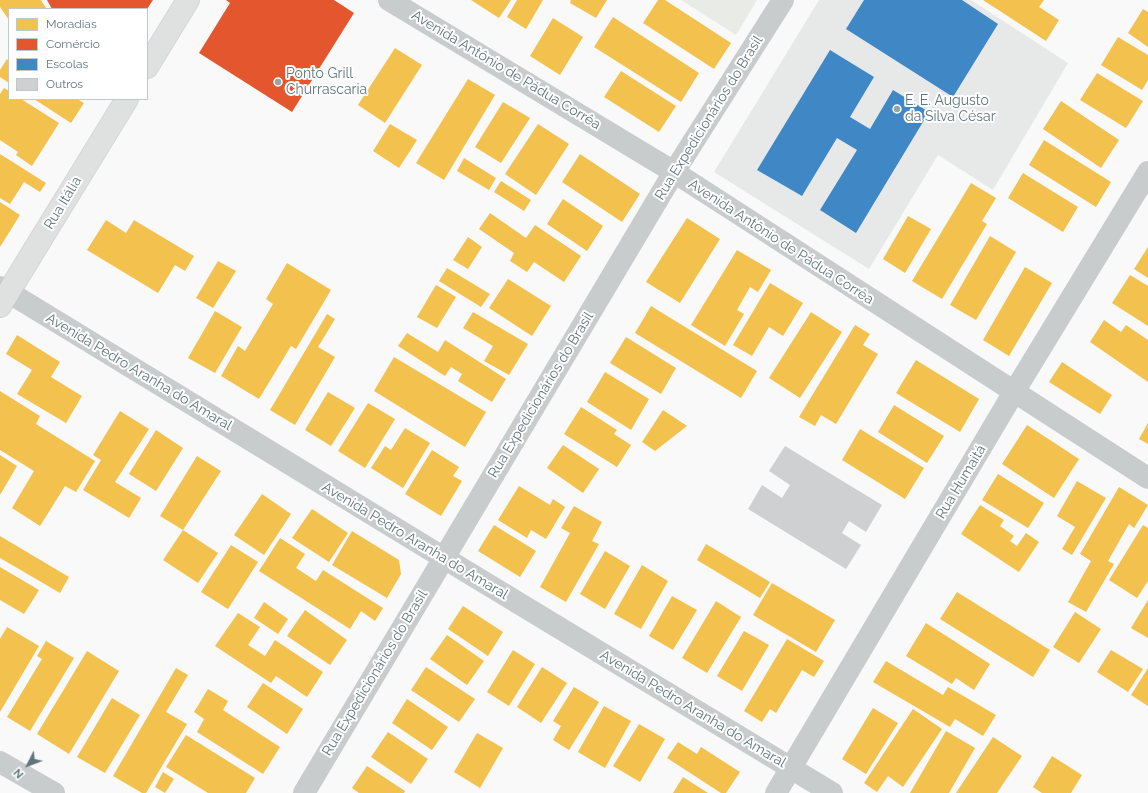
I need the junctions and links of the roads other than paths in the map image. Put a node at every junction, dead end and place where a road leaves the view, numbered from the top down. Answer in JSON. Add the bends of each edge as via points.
{"nodes":[{"id":1,"x":188,"y":0,"type":"edge"},
{"id":2,"x":389,"y":0,"type":"edge"},
{"id":3,"x":783,"y":0,"type":"edge"},
{"id":4,"x":148,"y":65,"type":"edge"},
{"id":5,"x":126,"y":100,"type":"edge"},
{"id":6,"x":674,"y":172,"type":"junction"},
{"id":7,"x":1148,"y":172,"type":"edge"},
{"id":8,"x":3,"y":295,"type":"edge"},
{"id":9,"x":1014,"y":392,"type":"junction"},
{"id":10,"x":1148,"y":478,"type":"edge"},
{"id":11,"x":444,"y":558,"type":"junction"},
{"id":12,"x":0,"y":762,"type":"edge"},
{"id":13,"x":791,"y":768,"type":"junction"},
{"id":14,"x":54,"y":793,"type":"edge"},
{"id":15,"x":304,"y":793,"type":"edge"},
{"id":16,"x":776,"y":793,"type":"edge"},
{"id":17,"x":832,"y":793,"type":"edge"}],
"edges":[{"from":1,"to":4,"type":"street"},
{"from":2,"to":6,"type":"street","name":"Avenida Antônio de Pádua Corrêa"},
{"from":3,"to":6,"type":"street","name":"Rua Expedicionários do Brasil"},
{"from":5,"to":8,"type":"street","name":"Rua Itália"},
{"from":6,"to":9,"type":"street","name":"Avenida Antônio de Pádua Corrêa"},
{"from":6,"to":11,"type":"street","name":"Rua Expedicionários do Brasil"},
{"from":7,"to":9,"type":"street","name":"Rua Humaitá"},
{"from":8,"to":11,"type":"street","name":"Avenida Pedro Aranha do Amaral"},
{"from":9,"to":10,"type":"street","name":"Avenida Antônio de Pádua Corrêa"},
{"from":9,"to":13,"type":"street","name":"Rua Humaitá"},
{"from":11,"to":13,"type":"street","name":"Avenida Pedro Aranha do Amaral"},
{"from":11,"to":15,"type":"street","name":"Rua Expedicionários do Brasil"},
{"from":12,"to":14,"type":"street"},
{"from":13,"to":16,"type":"street","name":"Rua Humaitá"},
{"from":13,"to":17,"type":"street","name":"Avenida Pedro Aranha do Amaral"}]}
